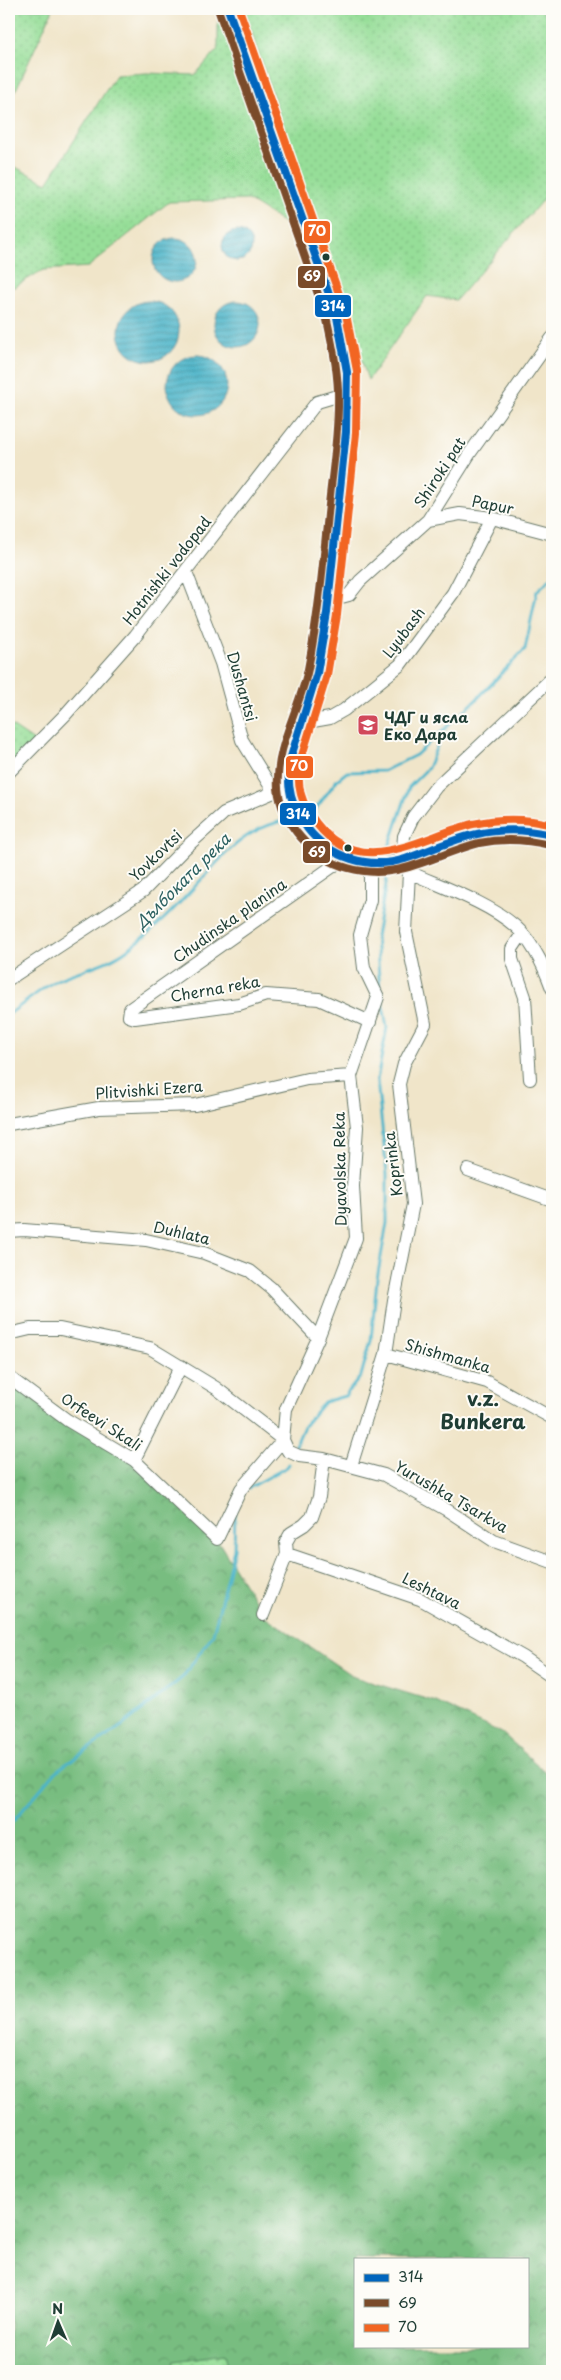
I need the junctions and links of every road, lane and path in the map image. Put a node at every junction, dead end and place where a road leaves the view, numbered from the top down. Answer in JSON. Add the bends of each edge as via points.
{"nodes":[{"id":1,"x":228,"y":9,"type":"edge"},
{"id":2,"x":552,"y":338,"type":"edge"},
{"id":3,"x":347,"y":393,"type":"junction"},
{"id":4,"x":492,"y":518,"type":"junction"},
{"id":5,"x":428,"y":520,"type":"junction"},
{"id":6,"x":552,"y":534,"type":"edge"},
{"id":7,"x":186,"y":572,"type":"junction"},
{"id":8,"x":330,"y":600,"type":"junction"},
{"id":9,"x":552,"y":678,"type":"edge"},
{"id":10,"x":302,"y":724,"type":"junction"},
{"id":11,"x":9,"y":772,"type":"edge"},
{"id":12,"x":288,"y":789,"type":"junction"},
{"id":13,"x":274,"y":792,"type":"junction"},
{"id":14,"x":552,"y":835,"type":"edge"},
{"id":15,"x":346,"y":857,"type":"junction"},
{"id":16,"x":402,"y":860,"type":"junction"},
{"id":17,"x":370,"y":862,"type":"junction"},
{"id":18,"x":409,"y":872,"type":"junction"},
{"id":19,"x":522,"y":934,"type":"junction"},
{"id":20,"x":9,"y":979,"type":"edge"},
{"id":21,"x":552,"y":988,"type":"edge"},
{"id":22,"x":130,"y":1009,"type":"joint"},
{"id":23,"x":370,"y":1022,"type":"junction"},
{"id":24,"x":351,"y":1076,"type":"junction"},
{"id":25,"x":530,"y":1079,"type":"dead end"},
{"id":26,"x":9,"y":1124,"type":"edge"},
{"id":27,"x":468,"y":1170,"type":"dead end"},
{"id":28,"x":552,"y":1200,"type":"edge"},
{"id":29,"x":9,"y":1231,"type":"edge"},
{"id":30,"x":9,"y":1334,"type":"edge"},
{"id":31,"x":318,"y":1338,"type":"junction"},
{"id":32,"x":386,"y":1354,"type":"junction"},
{"id":33,"x":181,"y":1366,"type":"junction"},
{"id":34,"x":9,"y":1377,"type":"edge"},
{"id":35,"x":552,"y":1418,"type":"edge"},
{"id":36,"x":283,"y":1440,"type":"junction"},
{"id":37,"x":324,"y":1459,"type":"junction"},
{"id":38,"x":134,"y":1460,"type":"junction"},
{"id":39,"x":350,"y":1466,"type":"junction"},
{"id":40,"x":287,"y":1554,"type":"junction"},
{"id":41,"x":552,"y":1562,"type":"edge"},
{"id":42,"x":263,"y":1615,"type":"dead end"},
{"id":43,"x":552,"y":1677,"type":"edge"}],
"edges":[{"from":1,"to":3,"type":"street","via":[[337,317],[345,352]]},
{"from":2,"to":5,"type":"street","name":"Shiroki pat","via":[[470,453]]},
{"from":3,"to":7,"type":"street","name":"Hotnishki vodopad","via":[[317,402]]},
{"from":3,"to":8,"type":"street","via":[[347,426]]},
{"from":4,"to":5,"type":"street","name":"Papur","via":[[460,514]]},
{"from":4,"to":6,"type":"street","name":"Papur"},
{"from":4,"to":10,"type":"street","name":"Lyubash","via":[[453,593],[400,665],[344,710],[330,718]]},
{"from":5,"to":8,"type":"street","name":"Shiroki pat","via":[[360,581],[349,595]]},
{"from":7,"to":11,"type":"street","name":"Hotnishki vodopad","via":[[65,715]]},
{"from":7,"to":13,"type":"street","name":"Dushantsi","via":[[220,663],[242,740]]},
{"from":8,"to":10,"type":"street","via":[[317,676]]},
{"from":9,"to":16,"type":"street","via":[[436,787],[412,817],[404,836]]},
{"from":10,"to":12,"type":"street"},
{"from":12,"to":13,"type":"street"},
{"from":12,"to":15,"type":"street","via":[[297,811],[318,842],[332,853]]},
{"from":13,"to":20,"type":"street","name":"Yovkovtsi","via":[[224,813],[143,891]]},
{"from":14,"to":16,"type":"street","via":[[514,828],[487,831]]},
{"from":15,"to":17,"type":"street"},
{"from":15,"to":22,"type":"street","name":"Chudinska planina"},
{"from":16,"to":17,"type":"street"},
{"from":16,"to":18,"type":"street"},
{"from":17,"to":23,"type":"street","name":"Dyavolska Reka","via":[[370,900],[360,935],[364,968],[378,997]]},
{"from":18,"to":19,"type":"street","via":[[489,909]]},
{"from":18,"to":32,"type":"street","name":"Koprinka","via":[[406,932],[425,1024],[404,1064],[399,1084],[413,1204]]},
{"from":19,"to":21,"type":"street","via":[[541,962]]},
{"from":19,"to":25,"type":"street","via":[[512,949],[512,959],[525,997]]},
{"from":22,"to":23,"type":"street","name":"Cherna reka","via":[[129,1016],[135,1018],[239,1004],[266,994],[319,999]]},
{"from":23,"to":24,"type":"street","name":"Dyavolska Reka"},
{"from":24,"to":26,"type":"street","name":"Plitvishki Ezera","via":[[307,1078],[195,1105],[99,1108]]},
{"from":24,"to":31,"type":"street","name":"Dyavolska Reka","via":[[357,1127],[352,1186],[356,1238]]},
{"from":27,"to":28,"type":"street"},
{"from":29,"to":31,"type":"street","name":"Duhlata","via":[[146,1240],[204,1253],[250,1271],[271,1288]]},
{"from":30,"to":33,"type":"street","via":[[30,1329],[60,1330],[150,1348]]},
{"from":31,"to":36,"type":"street","name":"Dyavolska Reka","via":[[286,1409]]},
{"from":32,"to":35,"type":"street","name":"Shishmanka","via":[[487,1382]]},
{"from":32,"to":39,"type":"street","name":"Koprinka"},
{"from":33,"to":36,"type":"street","via":[[216,1388]]},
{"from":33,"to":38,"type":"street"},
{"from":34,"to":38,"type":"street","name":"Orfeevi Skali","via":[[67,1420]]},
{"from":36,"to":37,"type":"street","name":"Yurushka Tsarkva","via":[[288,1451]]},
{"from":36,"to":38,"type":"street","name":"Orfeevi Skali","via":[[242,1489],[217,1539]]},
{"from":37,"to":39,"type":"street","name":"Yurushka Tsarkva"},
{"from":37,"to":40,"type":"street","via":[[319,1497],[312,1517],[291,1533],[286,1542]]},
{"from":39,"to":41,"type":"street","name":"Yurushka Tsarkva","via":[[384,1474],[494,1541]]},
{"from":40,"to":42,"type":"street"},
{"from":40,"to":43,"type":"street","name":"Leshtava","via":[[420,1599]]}]}
